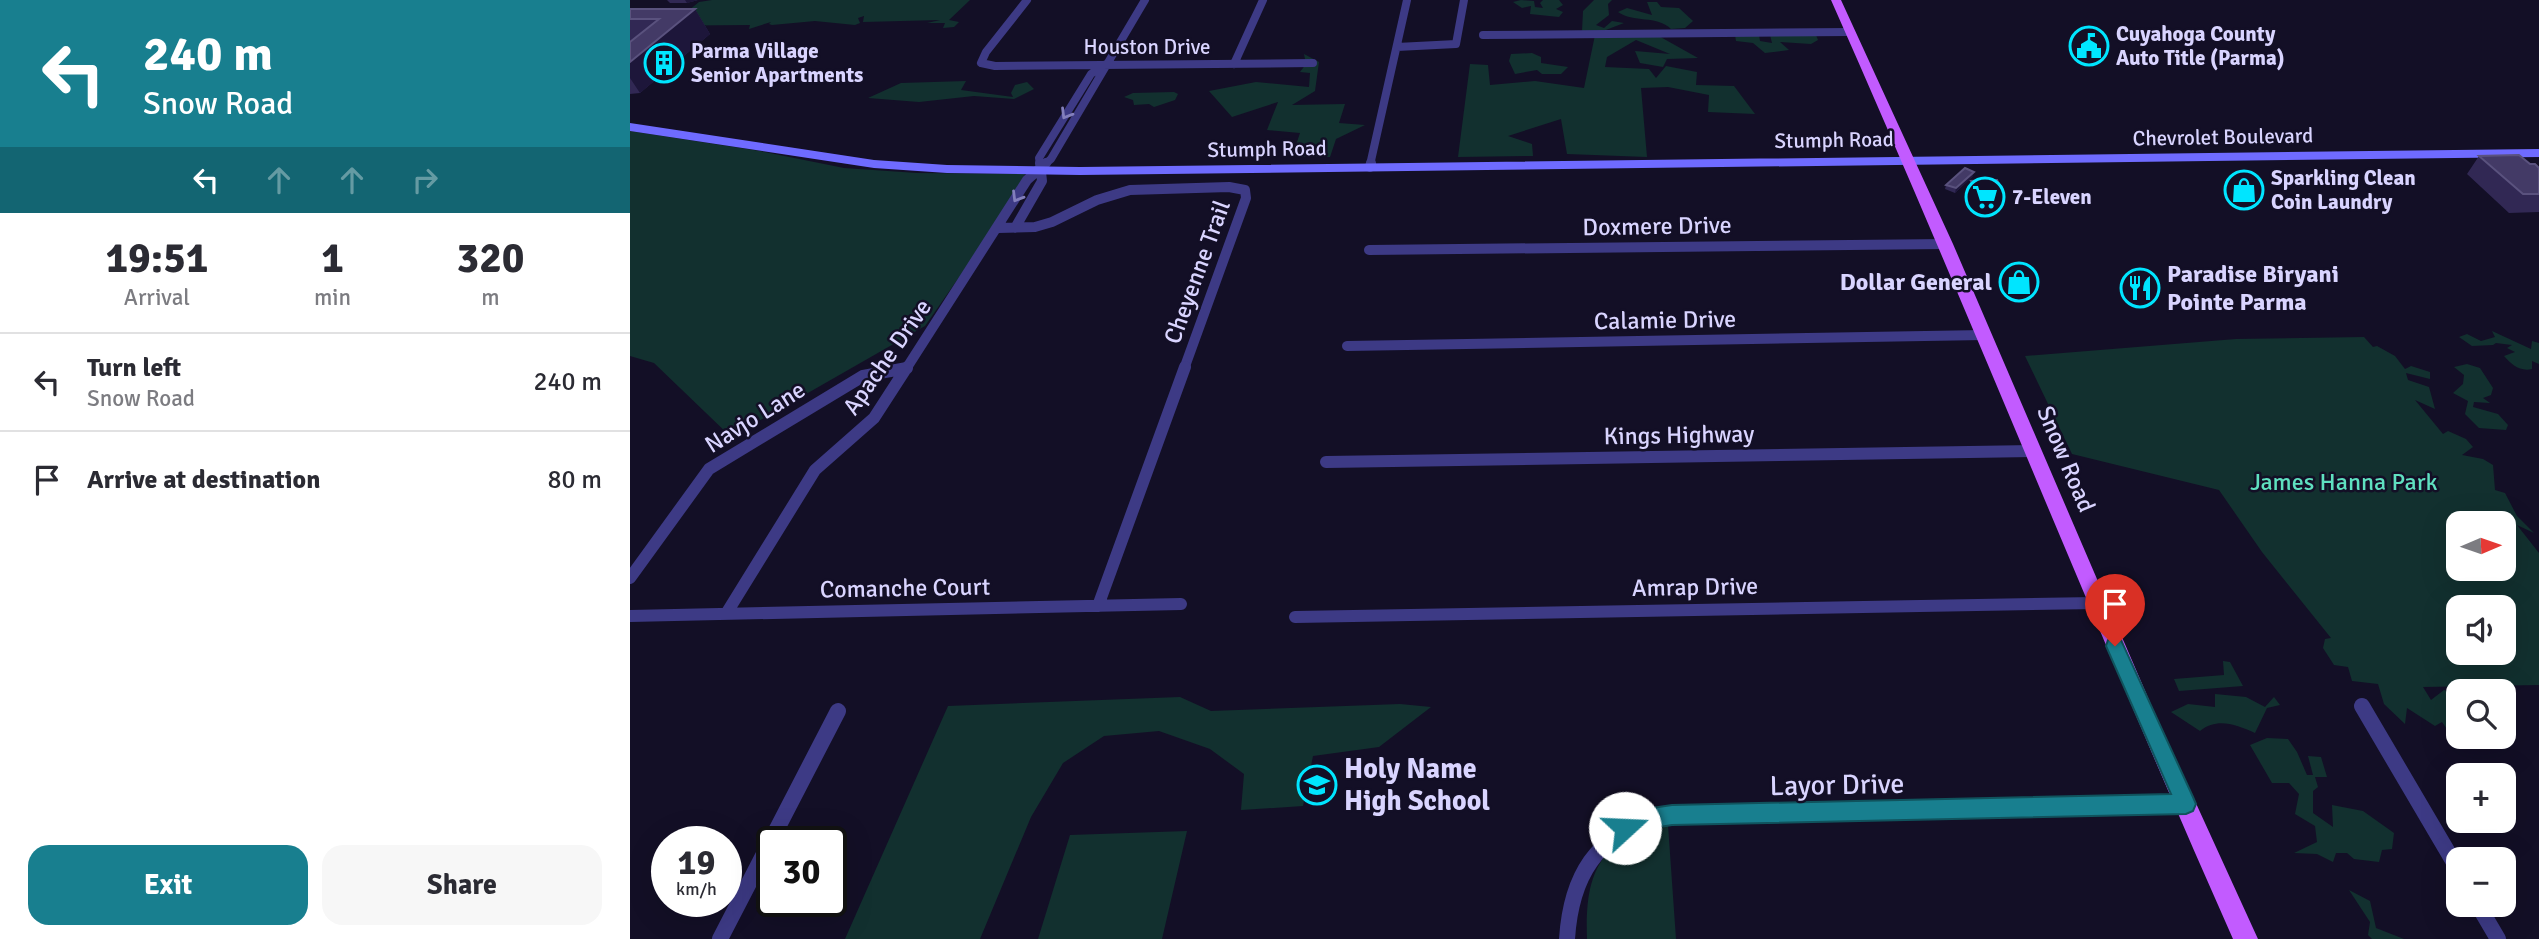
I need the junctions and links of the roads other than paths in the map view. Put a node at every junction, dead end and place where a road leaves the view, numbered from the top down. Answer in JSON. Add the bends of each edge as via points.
{"nodes":[{"id":1,"x":1027,"y":0,"type":"edge"},
{"id":2,"x":1145,"y":0,"type":"edge"},
{"id":3,"x":1263,"y":0,"type":"edge"},
{"id":4,"x":1407,"y":0,"type":"edge"},
{"id":5,"x":1464,"y":0,"type":"edge"},
{"id":6,"x":1836,"y":0,"type":"edge"},
{"id":7,"x":1850,"y":32,"type":"junction"},
{"id":8,"x":1483,"y":35,"type":"dead end"},
{"id":9,"x":1397,"y":47,"type":"junction"},
{"id":10,"x":981,"y":62,"type":"joint"},
{"id":11,"x":1313,"y":63,"type":"dead end"},
{"id":12,"x":1234,"y":64,"type":"junction"},
{"id":13,"x":1105,"y":65,"type":"junction"},
{"id":14,"x":630,"y":127,"type":"edge"},
{"id":15,"x":2539,"y":153,"type":"edge"},
{"id":16,"x":1908,"y":159,"type":"junction"},
{"id":17,"x":1370,"y":166,"type":"junction"},
{"id":18,"x":1039,"y":170,"type":"junction"},
{"id":19,"x":998,"y":228,"type":"junction"},
{"id":20,"x":1015,"y":228,"type":"junction"},
{"id":21,"x":1946,"y":244,"type":"junction"},
{"id":22,"x":1369,"y":250,"type":"dead end"},
{"id":23,"x":1984,"y":335,"type":"junction"},
{"id":24,"x":1347,"y":346,"type":"dead end"},
{"id":25,"x":907,"y":368,"type":"junction"},
{"id":26,"x":2032,"y":451,"type":"junction"},
{"id":27,"x":1326,"y":462,"type":"dead end"},
{"id":28,"x":630,"y":578,"type":"edge"},
{"id":29,"x":2096,"y":603,"type":"junction"},
{"id":30,"x":1181,"y":604,"type":"dead end"},
{"id":31,"x":1098,"y":606,"type":"junction"},
{"id":32,"x":726,"y":614,"type":"junction"},
{"id":33,"x":630,"y":616,"type":"edge"},
{"id":34,"x":1294,"y":617,"type":"dead end"},
{"id":35,"x":2362,"y":706,"type":"dead end"},
{"id":36,"x":838,"y":712,"type":"dead end"},
{"id":37,"x":2186,"y":804,"type":"junction"},
{"id":38,"x":2446,"y":849,"type":"edge"},
{"id":39,"x":2485,"y":917,"type":"edge"},
{"id":40,"x":720,"y":939,"type":"edge"},
{"id":41,"x":1567,"y":939,"type":"edge"},
{"id":42,"x":2246,"y":939,"type":"edge"},
{"id":43,"x":2498,"y":939,"type":"edge"}],
"edges":[{"from":1,"to":10,"type":"street"},
{"from":2,"to":13,"type":"street","name":"Apache Drive"},
{"from":3,"to":12,"type":"street"},
{"from":4,"to":9,"type":"street"},
{"from":5,"to":9,"type":"street","via":[[1456,44]]},
{"from":6,"to":7,"type":"main road","name":"Snow Road"},
{"from":7,"to":8,"type":"street"},
{"from":7,"to":16,"type":"main road","name":"Snow Road"},
{"from":9,"to":17,"type":"street"},
{"from":10,"to":13,"type":"street","name":"Houston Drive","via":[[995,66]]},
{"from":11,"to":12,"type":"street","name":"Houston Drive"},
{"from":12,"to":13,"type":"street","name":"Houston Drive"},
{"from":13,"to":18,"type":"street","name":"Apache Drive","via":[[1051,159]]},
{"from":14,"to":18,"type":"main road","name":"Stumph Road","via":[[874,164]]},
{"from":15,"to":16,"type":"main road","name":"Chevrolet Boulevard"},
{"from":16,"to":17,"type":"main road","name":"Stumph Road"},
{"from":16,"to":21,"type":"main road","name":"Snow Road"},
{"from":17,"to":18,"type":"main road","name":"Stumph Road"},
{"from":18,"to":19,"type":"street","name":"Apache Drive","one_way":true,"via":[[1027,180]]},
{"from":18,"to":20,"type":"street","via":[[1042,181]]},
{"from":19,"to":20,"type":"street","name":"Cheyenne Trail"},
{"from":19,"to":25,"type":"street","name":"Apache Drive"},
{"from":20,"to":31,"type":"street","name":"Cheyenne Trail","via":[[1052,222],[1130,190],[1245,190],[1246,198]]},
{"from":21,"to":22,"type":"street","name":"Doxmere Drive"},
{"from":21,"to":23,"type":"main road","name":"Snow Road"},
{"from":23,"to":24,"type":"street","name":"Calamie Drive"},
{"from":23,"to":26,"type":"main road","name":"Snow Road"},
{"from":25,"to":28,"type":"street","name":"Navjo Lane","via":[[863,376],[709,469]]},
{"from":25,"to":32,"type":"street","name":"Apache Drive","via":[[863,431],[815,470]]},
{"from":26,"to":27,"type":"street","name":"Kings Highway"},
{"from":26,"to":29,"type":"main road","name":"Snow Road"},
{"from":29,"to":34,"type":"street","name":"Amrap Drive"},
{"from":29,"to":37,"type":"main road","name":"Snow Road"},
{"from":30,"to":31,"type":"street","name":"Comanche Court"},
{"from":31,"to":32,"type":"street","name":"Comanche Court"},
{"from":32,"to":33,"type":"street","name":"Comanche Court"},
{"from":35,"to":38,"type":"street"},
{"from":36,"to":40,"type":"street"},
{"from":37,"to":41,"type":"street","name":"Layor Drive","via":[[1657,816],[1625,828],[1592,854],[1578,877],[1569,907]]},
{"from":37,"to":42,"type":"main road","name":"Snow Road"},
{"from":39,"to":43,"type":"street"}]}
